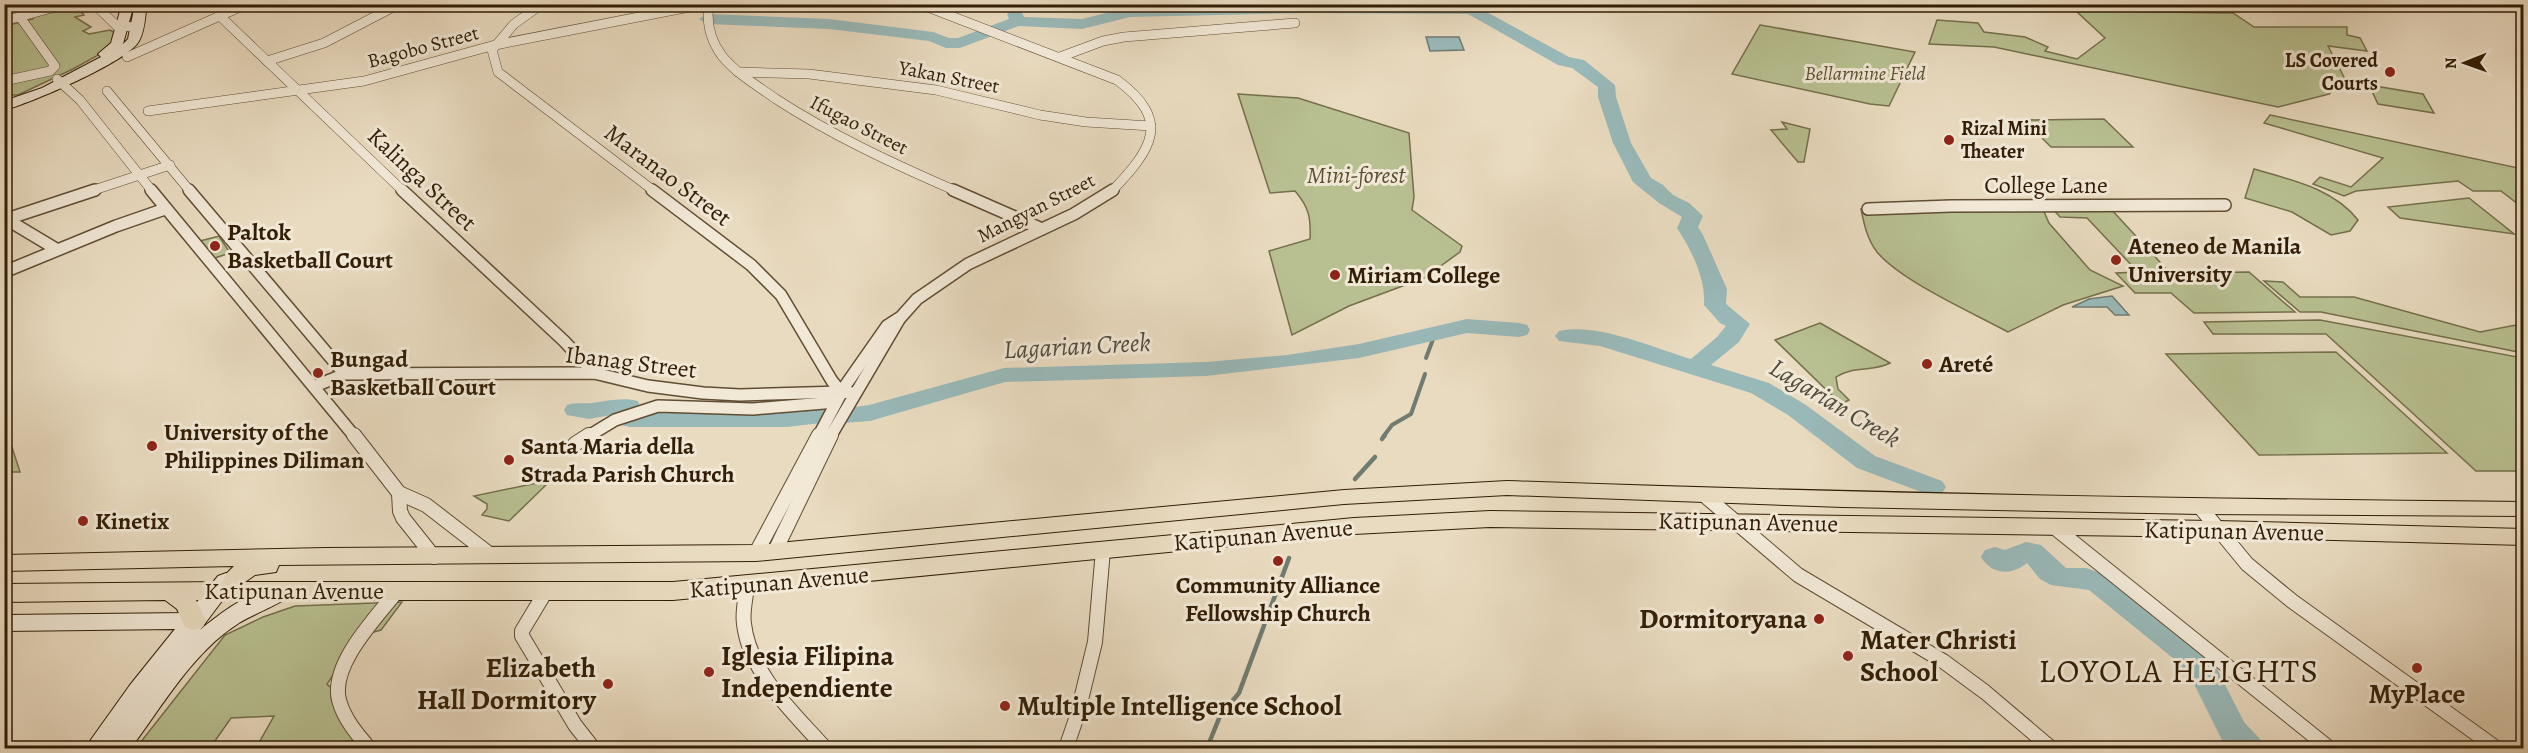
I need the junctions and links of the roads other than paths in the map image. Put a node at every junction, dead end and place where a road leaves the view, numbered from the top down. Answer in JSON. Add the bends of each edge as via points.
{"nodes":[{"id":1,"x":66,"y":4,"type":"edge"},
{"id":2,"x":94,"y":4,"type":"edge"},
{"id":3,"x":128,"y":4,"type":"edge"},
{"id":4,"x":141,"y":4,"type":"edge"},
{"id":5,"x":247,"y":4,"type":"edge"},
{"id":6,"x":399,"y":4,"type":"edge"},
{"id":7,"x":543,"y":4,"type":"edge"},
{"id":8,"x":707,"y":4,"type":"edge"},
{"id":9,"x":784,"y":4,"type":"edge"},
{"id":10,"x":817,"y":4,"type":"edge"},
{"id":11,"x":920,"y":4,"type":"edge"},
{"id":12,"x":20,"y":17,"type":"junction"},
{"id":13,"x":221,"y":17,"type":"junction"},
{"id":14,"x":4,"y":21,"type":"edge"},
{"id":15,"x":1295,"y":22,"type":"dead end"},
{"id":16,"x":136,"y":27,"type":"junction"},
{"id":17,"x":123,"y":29,"type":"junction"},
{"id":18,"x":495,"y":45,"type":"junction"},
{"id":19,"x":127,"y":57,"type":"dead end"},
{"id":20,"x":1060,"y":57,"type":"junction"},
{"id":21,"x":267,"y":61,"type":"junction"},
{"id":22,"x":738,"y":72,"type":"junction"},
{"id":23,"x":58,"y":76,"type":"junction"},
{"id":24,"x":4,"y":81,"type":"edge"},
{"id":25,"x":107,"y":90,"type":"dead end"},
{"id":26,"x":297,"y":92,"type":"junction"},
{"id":27,"x":4,"y":102,"type":"edge"},
{"id":28,"x":4,"y":106,"type":"edge"},
{"id":29,"x":148,"y":111,"type":"dead end"},
{"id":30,"x":1151,"y":126,"type":"junction"},
{"id":31,"x":170,"y":165,"type":"junction"},
{"id":32,"x":137,"y":175,"type":"junction"},
{"id":33,"x":2225,"y":205,"type":"dead end"},
{"id":34,"x":165,"y":209,"type":"junction"},
{"id":35,"x":1868,"y":209,"type":"dead end"},
{"id":36,"x":5,"y":219,"type":"edge"},
{"id":37,"x":1042,"y":229,"type":"junction"},
{"id":38,"x":56,"y":249,"type":"junction"},
{"id":39,"x":4,"y":272,"type":"edge"},
{"id":40,"x":594,"y":373,"type":"junction"},
{"id":41,"x":343,"y":374,"type":"junction"},
{"id":42,"x":315,"y":386,"type":"junction"},
{"id":43,"x":844,"y":396,"type":"junction"},
{"id":44,"x":575,"y":444,"type":"dead end"},
{"id":45,"x":399,"y":493,"type":"junction"},
{"id":46,"x":1704,"y":495,"type":"junction"},
{"id":47,"x":2200,"y":507,"type":"junction"},
{"id":48,"x":2523,"y":508,"type":"edge"},
{"id":49,"x":1737,"y":522,"type":"junction"},
{"id":50,"x":2054,"y":527,"type":"junction"},
{"id":51,"x":2217,"y":530,"type":"junction"},
{"id":52,"x":2523,"y":537,"type":"edge"},
{"id":53,"x":1103,"y":550,"type":"junction"},
{"id":54,"x":765,"y":552,"type":"junction"},
{"id":55,"x":493,"y":556,"type":"junction"},
{"id":56,"x":606,"y":556,"type":"junction"},
{"id":57,"x":245,"y":557,"type":"junction"},
{"id":58,"x":434,"y":557,"type":"junction"},
{"id":59,"x":4,"y":562,"type":"edge"},
{"id":60,"x":747,"y":586,"type":"junction"},
{"id":61,"x":292,"y":590,"type":"junction"},
{"id":62,"x":226,"y":591,"type":"junction"},
{"id":63,"x":397,"y":591,"type":"junction"},
{"id":64,"x":546,"y":591,"type":"junction"},
{"id":65,"x":171,"y":592,"type":"junction"},
{"id":66,"x":4,"y":593,"type":"edge"},
{"id":67,"x":194,"y":621,"type":"junction"},
{"id":68,"x":4,"y":623,"type":"edge"},
{"id":69,"x":97,"y":748,"type":"edge"},
{"id":70,"x":118,"y":748,"type":"edge"},
{"id":71,"x":369,"y":748,"type":"edge"},
{"id":72,"x":593,"y":748,"type":"edge"},
{"id":73,"x":825,"y":748,"type":"edge"},
{"id":74,"x":1066,"y":748,"type":"edge"},
{"id":75,"x":2051,"y":748,"type":"edge"},
{"id":76,"x":2329,"y":748,"type":"edge"},
{"id":77,"x":2496,"y":748,"type":"edge"}],
"edges":[{"from":1,"to":12,"type":"street"},
{"from":2,"to":17,"type":"street","via":[[112,24]]},
{"from":3,"to":17,"type":"street"},
{"from":4,"to":16,"type":"street"},
{"from":5,"to":13,"type":"street"},
{"from":6,"to":21,"type":"street","via":[[324,43]]},
{"from":7,"to":18,"type":"street","via":[[515,23]]},
{"from":8,"to":18,"type":"street","name":"Bagobo Street"},
{"from":8,"to":22,"type":"street","name":"Ifugao Street","via":[[706,19],[717,48]]},
{"from":9,"to":10,"type":"street"},
{"from":11,"to":20,"type":"street"},
{"from":12,"to":14,"type":"street"},
{"from":12,"to":23,"type":"street"},
{"from":13,"to":19,"type":"street"},
{"from":13,"to":21,"type":"street","name":"Kalinga Street"},
{"from":15,"to":20,"type":"street","via":[[1124,37]]},
{"from":16,"to":17,"type":"street"},
{"from":16,"to":23,"type":"street","via":[[134,40],[124,50]]},
{"from":17,"to":23,"type":"street","via":[[110,51]]},
{"from":18,"to":26,"type":"street","name":"Bagobo Street","via":[[364,81]]},
{"from":18,"to":43,"type":"street","name":"Maranao Street","via":[[492,50],[498,72],[751,265],[781,295]]},
{"from":20,"to":30,"type":"street","via":[[1125,85],[1143,105]]},
{"from":21,"to":26,"type":"street","name":"Kalinga Street"},
{"from":22,"to":30,"type":"street","name":"Yakan Street","via":[[809,74],[936,90],[1040,115]]},
{"from":22,"to":37,"type":"street","name":"Ifugao Street","via":[[802,117],[851,144]]},
{"from":23,"to":24,"type":"street","via":[[50,71]]},
{"from":23,"to":27,"type":"street"},
{"from":23,"to":28,"type":"street","via":[[30,99]]},
{"from":23,"to":32,"type":"street"},
{"from":25,"to":31,"type":"street"},
{"from":26,"to":29,"type":"street","name":"Bagobo Street"},
{"from":26,"to":40,"type":"street","name":"Kalinga Street"},
{"from":30,"to":37,"type":"street","name":"Mangyan Street","via":[[1149,145],[1139,163],[1109,194]]},
{"from":31,"to":32,"type":"street"},
{"from":31,"to":41,"type":"street"},
{"from":32,"to":34,"type":"street"},
{"from":32,"to":36,"type":"street"},
{"from":33,"to":35,"type":"street","name":"College Lane"},
{"from":34,"to":38,"type":"street"},
{"from":34,"to":42,"type":"street"},
{"from":36,"to":38,"type":"street"},
{"from":37,"to":43,"type":"street","name":"Mangyan Street","via":[[968,264],[917,299]]},
{"from":38,"to":39,"type":"street"},
{"from":40,"to":41,"type":"street","name":"Ibanag Street"},
{"from":40,"to":43,"type":"street","name":"Ibanag Street","via":[[663,390]]},
{"from":41,"to":42,"type":"street"},
{"from":42,"to":45,"type":"street"},
{"from":43,"to":44,"type":"street","via":[[753,409],[658,406],[615,420]]},
{"from":43,"to":54,"type":"street","name":"Mangyan Street"},
{"from":43,"to":54,"type":"street","name":"Mangyan Street"},
{"from":45,"to":55,"type":"street","via":[[426,505]]},
{"from":45,"to":58,"type":"street","via":[[403,518]]},
{"from":46,"to":47,"type":"main road","name":"Katipunan Avenue"},
{"from":46,"to":49,"type":"street"},
{"from":46,"to":54,"type":"main road","name":"Katipunan Avenue","via":[[1466,488]]},
{"from":47,"to":48,"type":"main road","name":"Katipunan Avenue"},
{"from":47,"to":51,"type":"street"},
{"from":49,"to":50,"type":"main road","name":"Katipunan Avenue"},
{"from":49,"to":53,"type":"main road","name":"Katipunan Avenue","via":[[1490,519],[1354,526]]},
{"from":49,"to":75,"type":"street","via":[[1798,575],[1943,661]]},
{"from":50,"to":51,"type":"main road","name":"Katipunan Avenue"},
{"from":50,"to":76,"type":"street"},
{"from":51,"to":52,"type":"main road","name":"Katipunan Avenue"},
{"from":51,"to":77,"type":"street","via":[[2247,564],[2300,608]]},
{"from":53,"to":60,"type":"main road","name":"Katipunan Avenue"},
{"from":53,"to":74,"type":"street","via":[[1095,642]]},
{"from":54,"to":56,"type":"main road","name":"Katipunan Avenue"},
{"from":55,"to":56,"type":"main road","name":"Katipunan Avenue"},
{"from":55,"to":58,"type":"main road","name":"Katipunan Avenue"},
{"from":56,"to":62,"type":"main road","via":[[542,567],[260,566],[240,573]]},
{"from":57,"to":58,"type":"main road","name":"Katipunan Avenue"},
{"from":57,"to":59,"type":"main road","name":"Katipunan Avenue"},
{"from":57,"to":62,"type":"street"},
{"from":60,"to":64,"type":"main road","name":"Katipunan Avenue","via":[[674,591]]},
{"from":60,"to":73,"type":"street","via":[[744,621],[749,645],[764,676]]},
{"from":61,"to":62,"type":"main road","name":"Katipunan Avenue"},
{"from":61,"to":63,"type":"main road","name":"Katipunan Avenue"},
{"from":61,"to":70,"type":"street","via":[[258,600],[206,636]]},
{"from":62,"to":65,"type":"main road","name":"Katipunan Avenue"},
{"from":62,"to":67,"type":"street"},
{"from":63,"to":64,"type":"main road","name":"Katipunan Avenue"},
{"from":63,"to":71,"type":"street","via":[[338,679],[341,706]]},
{"from":64,"to":72,"type":"street","via":[[522,636]]},
{"from":65,"to":66,"type":"main road","name":"Katipunan Avenue"},
{"from":65,"to":67,"type":"main road","via":[[186,604]]},
{"from":67,"to":68,"type":"street","name":"Katipunan Avenue"},
{"from":67,"to":69,"type":"street"}]}
